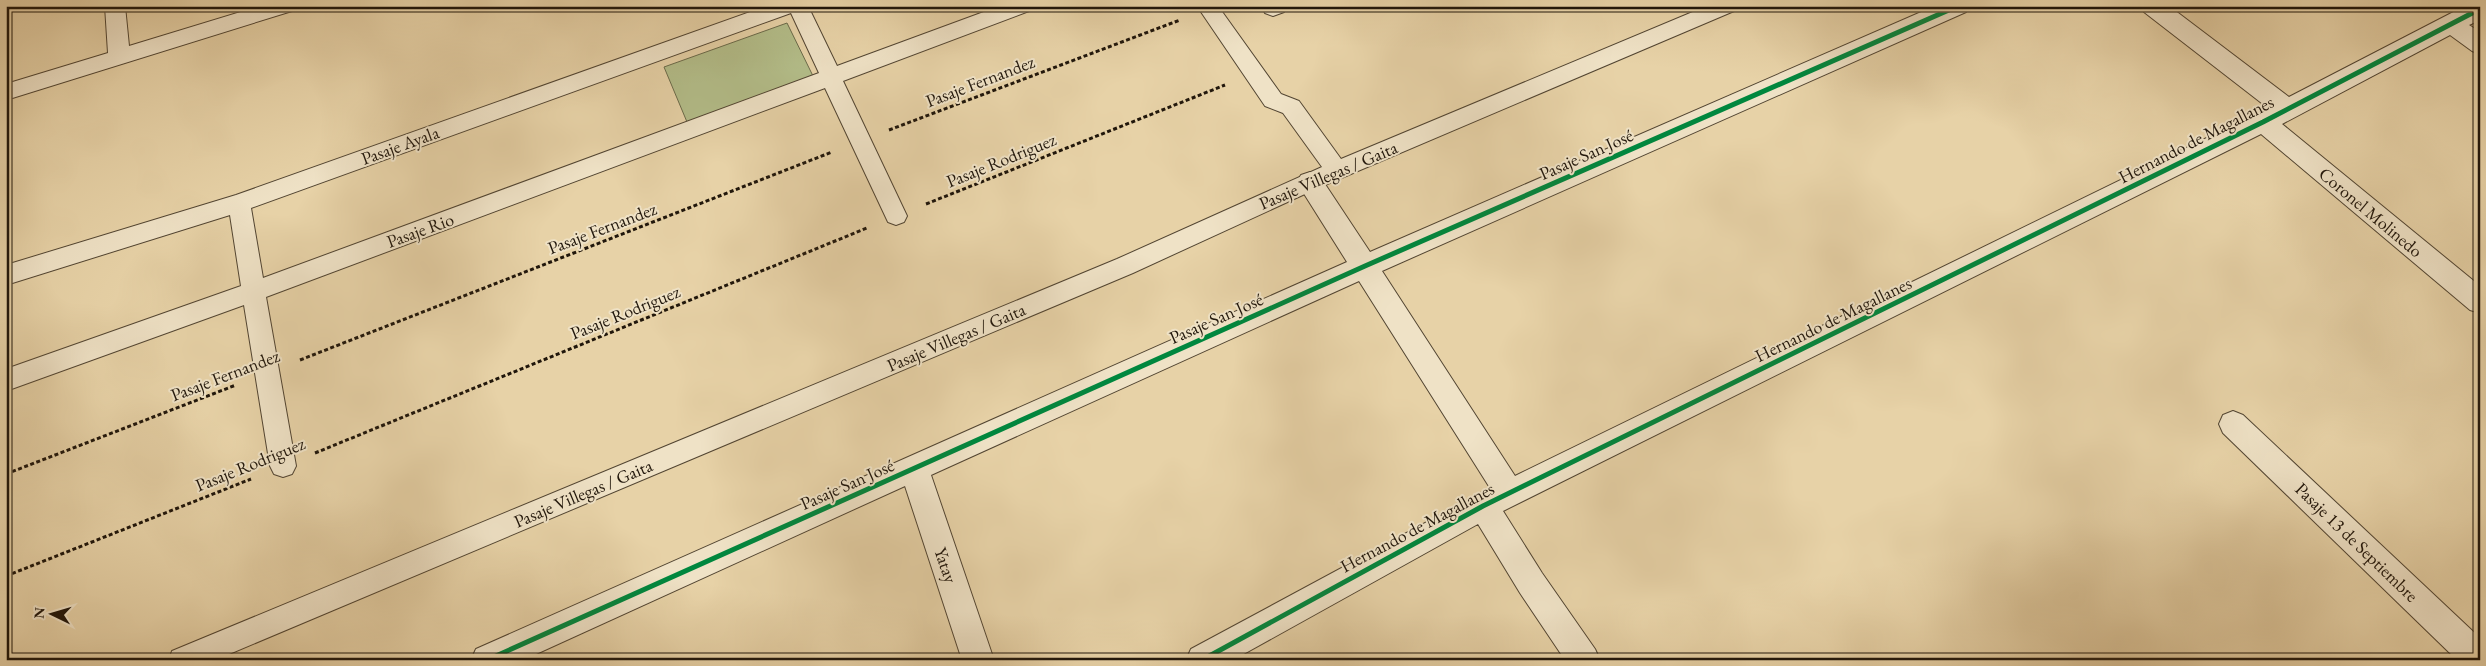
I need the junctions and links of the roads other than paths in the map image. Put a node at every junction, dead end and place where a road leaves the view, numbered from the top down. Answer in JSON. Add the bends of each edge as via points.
{"nodes":[{"id":1,"x":115,"y":6,"type":"edge"},
{"id":2,"x":285,"y":6,"type":"edge"},
{"id":3,"x":790,"y":6,"type":"edge"},
{"id":4,"x":798,"y":6,"type":"edge"},
{"id":5,"x":1022,"y":6,"type":"edge"},
{"id":6,"x":1728,"y":6,"type":"edge"},
{"id":7,"x":1958,"y":6,"type":"edge"},
{"id":8,"x":2152,"y":6,"type":"edge"},
{"id":9,"x":1208,"y":8,"type":"edge"},
{"id":10,"x":2480,"y":9,"type":"edge"},
{"id":11,"x":2451,"y":24,"type":"junction"},
{"id":12,"x":2480,"y":45,"type":"edge"},
{"id":13,"x":119,"y":58,"type":"junction"},
{"id":14,"x":832,"y":77,"type":"junction"},
{"id":15,"x":6,"y":92,"type":"edge"},
{"id":16,"x":2287,"y":109,"type":"junction"},
{"id":17,"x":2263,"y":122,"type":"junction"},
{"id":18,"x":1336,"y":171,"type":"junction"},
{"id":19,"x":1310,"y":182,"type":"junction"},
{"id":20,"x":239,"y":203,"type":"junction"},
{"id":21,"x":896,"y":216,"type":"road end"},
{"id":22,"x":1365,"y":266,"type":"junction"},
{"id":23,"x":6,"y":275,"type":"edge"},
{"id":24,"x":255,"y":290,"type":"junction"},
{"id":25,"x":2480,"y":302,"type":"edge"},
{"id":26,"x":6,"y":380,"type":"edge"},
{"id":27,"x":2234,"y":424,"type":"dead end"},
{"id":28,"x":283,"y":466,"type":"road end"},
{"id":29,"x":914,"y":469,"type":"junction"},
{"id":30,"x":1510,"y":493,"type":"junction"},
{"id":31,"x":1483,"y":506,"type":"junction"},
{"id":32,"x":182,"y":660,"type":"edge"},
{"id":33,"x":487,"y":660,"type":"edge"},
{"id":34,"x":978,"y":660,"type":"edge"},
{"id":35,"x":1202,"y":660,"type":"edge"},
{"id":36,"x":1584,"y":660,"type":"edge"},
{"id":37,"x":2480,"y":660,"type":"edge"}],
"edges":[{"from":1,"to":13,"type":"lane"},
{"from":2,"to":13,"type":"lane"},
{"from":3,"to":20,"type":"lane","name":"Pasaje Ayala"},
{"from":4,"to":14,"type":"lane"},
{"from":5,"to":14,"type":"lane","name":"Pasaje Rio"},
{"from":6,"to":18,"type":"lane","name":"Pasaje Villegas / Gaita"},
{"from":7,"to":22,"type":"street","name":"Pasaje San José"},
{"from":8,"to":16,"type":"street"},
{"from":9,"to":18,"type":"lane","via":[[1273,100],[1291,107]]},
{"from":10,"to":11,"type":"street","name":"Hernando de Magallanes"},
{"from":11,"to":12,"type":"street"},
{"from":11,"to":16,"type":"street","name":"Hernando de Magallanes"},
{"from":13,"to":15,"type":"lane"},
{"from":14,"to":21,"type":"lane"},
{"from":14,"to":24,"type":"lane","name":"Pasaje Rio"},
{"from":16,"to":17,"type":"street","name":"Hernando de Magallanes"},
{"from":17,"to":25,"type":"street","name":"Coronel Molinedo"},
{"from":17,"to":30,"type":"street","name":"Hernando de Magallanes"},
{"from":18,"to":19,"type":"lane","name":"Pasaje Villegas / Gaita"},
{"from":19,"to":22,"type":"street"},
{"from":19,"to":32,"type":"lane","name":"Pasaje Villegas / Gaita","via":[[1116,270]]},
{"from":20,"to":23,"type":"lane","name":"Pasaje Ayala"},
{"from":20,"to":24,"type":"lane"},
{"from":22,"to":29,"type":"street","name":"Pasaje San José"},
{"from":22,"to":30,"type":"street"},
{"from":24,"to":26,"type":"lane","name":"Pasaje Rio"},
{"from":24,"to":28,"type":"lane"},
{"from":27,"to":37,"type":"street","name":"Pasaje 13 de Septiembre"},
{"from":29,"to":33,"type":"street","name":"Pasaje San José"},
{"from":29,"to":34,"type":"street","name":"Yatay"},
{"from":30,"to":31,"type":"street","name":"Hernando de Magallanes"},
{"from":31,"to":35,"type":"street","name":"Hernando de Magallanes"},
{"from":31,"to":36,"type":"street"}]}
